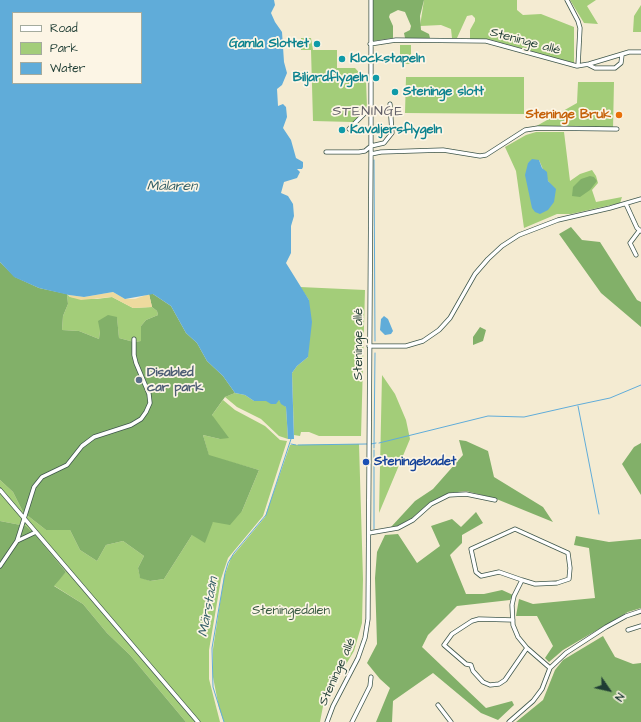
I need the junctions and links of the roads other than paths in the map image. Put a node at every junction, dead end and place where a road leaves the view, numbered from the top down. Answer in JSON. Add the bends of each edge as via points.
{"nodes":[{"id":1,"x":371,"y":0,"type":"edge"},
{"id":2,"x":567,"y":0,"type":"edge"},
{"id":3,"x":370,"y":44,"type":"junction"},
{"id":4,"x":641,"y":52,"type":"edge"},
{"id":5,"x":622,"y":55,"type":"junction"},
{"id":6,"x":589,"y":64,"type":"junction"},
{"id":7,"x":578,"y":66,"type":"junction"},
{"id":8,"x":390,"y":104,"type":"dead end"},
{"id":9,"x":370,"y":108,"type":"junction"},
{"id":10,"x":349,"y":129,"type":"dead end"},
{"id":11,"x":617,"y":129,"type":"dead end"},
{"id":12,"x":371,"y":146,"type":"junction"},
{"id":13,"x":326,"y":152,"type":"dead end"},
{"id":14,"x":371,"y":154,"type":"junction"},
{"id":15,"x":641,"y":199,"type":"edge"},
{"id":16,"x":626,"y":204,"type":"junction"},
{"id":17,"x":640,"y":231,"type":"edge"},
{"id":18,"x":636,"y":255,"type":"dead end"},
{"id":19,"x":134,"y":339,"type":"dead end"},
{"id":20,"x":369,"y":346,"type":"junction"},
{"id":21,"x":0,"y":490,"type":"edge"},
{"id":22,"x":495,"y":500,"type":"dead end"},
{"id":23,"x":25,"y":519,"type":"junction"},
{"id":24,"x":36,"y":532,"type":"junction"},
{"id":25,"x":369,"y":533,"type":"junction"},
{"id":26,"x":17,"y":541,"type":"junction"},
{"id":27,"x":0,"y":566,"type":"edge"},
{"id":28,"x":522,"y":580,"type":"junction"},
{"id":29,"x":641,"y":611,"type":"edge"},
{"id":30,"x":513,"y":620,"type":"junction"},
{"id":31,"x":641,"y":626,"type":"edge"},
{"id":32,"x":628,"y":630,"type":"dead end"},
{"id":33,"x":527,"y":648,"type":"junction"},
{"id":34,"x":550,"y":668,"type":"junction"},
{"id":35,"x":371,"y":677,"type":"dead end"},
{"id":36,"x":438,"y":705,"type":"dead end"},
{"id":37,"x":198,"y":722,"type":"edge"},
{"id":38,"x":327,"y":722,"type":"edge"},
{"id":39,"x":352,"y":722,"type":"edge"},
{"id":40,"x":451,"y":722,"type":"edge"},
{"id":41,"x":509,"y":722,"type":"edge"}],
"edges":[{"from":1,"to":3,"type":"street","name":"Steninge allé"},
{"from":2,"to":7,"type":"street","via":[[580,28]]},
{"from":3,"to":7,"type":"street","name":"Steninge allé","via":[[396,40],[486,41]]},
{"from":3,"to":9,"type":"street","name":"Steninge allé"},
{"from":4,"to":5,"type":"street"},
{"from":5,"to":6,"type":"street"},
{"from":5,"to":6,"type":"street","via":[[621,63],[615,68],[595,68]]},
{"from":6,"to":7,"type":"street"},
{"from":8,"to":12,"type":"street","via":[[392,133],[384,143]]},
{"from":9,"to":10,"type":"street"},
{"from":9,"to":12,"type":"street","name":"Steninge allé"},
{"from":11,"to":14,"type":"street","via":[[525,130],[486,155],[480,156],[442,150]]},
{"from":12,"to":13,"type":"street","via":[[359,152]]},
{"from":12,"to":14,"type":"street","name":"Steninge allé"},
{"from":14,"to":20,"type":"street","name":"Steninge allé"},
{"from":15,"to":16,"type":"street"},
{"from":16,"to":17,"type":"street"},
{"from":16,"to":20,"type":"street","via":[[558,220],[519,235],[502,246],[480,269],[450,318],[439,330],[423,341],[406,346]]},
{"from":17,"to":18,"type":"street","via":[[630,243]]},
{"from":19,"to":23,"type":"street","via":[[136,363],[149,394],[150,403],[146,412],[141,419],[131,425],[94,437],[82,446],[67,465],[42,476],[34,487]]},
{"from":20,"to":25,"type":"street","name":"Steninge allé"},
{"from":21,"to":23,"type":"street"},
{"from":22,"to":25,"type":"street","via":[[466,494],[449,495],[431,504],[413,520],[398,528]]},
{"from":23,"to":24,"type":"street"},
{"from":23,"to":26,"type":"street"},
{"from":24,"to":26,"type":"street"},
{"from":24,"to":37,"type":"street"},
{"from":25,"to":38,"type":"street","name":"Steninge allé","via":[[368,619],[365,638]]},
{"from":26,"to":27,"type":"street"},
{"from":28,"to":28,"type":"street","via":[[499,572],[481,576],[476,572],[471,549],[515,529],[568,553],[570,576],[566,581],[535,584]]},
{"from":28,"to":30,"type":"street","via":[[514,596]]},
{"from":29,"to":34,"type":"street","via":[[606,627],[566,653]]},
{"from":30,"to":33,"type":"street","via":[[518,638]]},
{"from":30,"to":33,"type":"street","via":[[472,620],[452,634],[444,645],[471,666],[472,671],[483,682],[490,685],[505,680]]},
{"from":31,"to":32,"type":"street"},
{"from":33,"to":34,"type":"street"},
{"from":34,"to":41,"type":"street","via":[[542,688],[533,701]]},
{"from":35,"to":39,"type":"street","via":[[370,686]]},
{"from":36,"to":40,"type":"street"}]}
